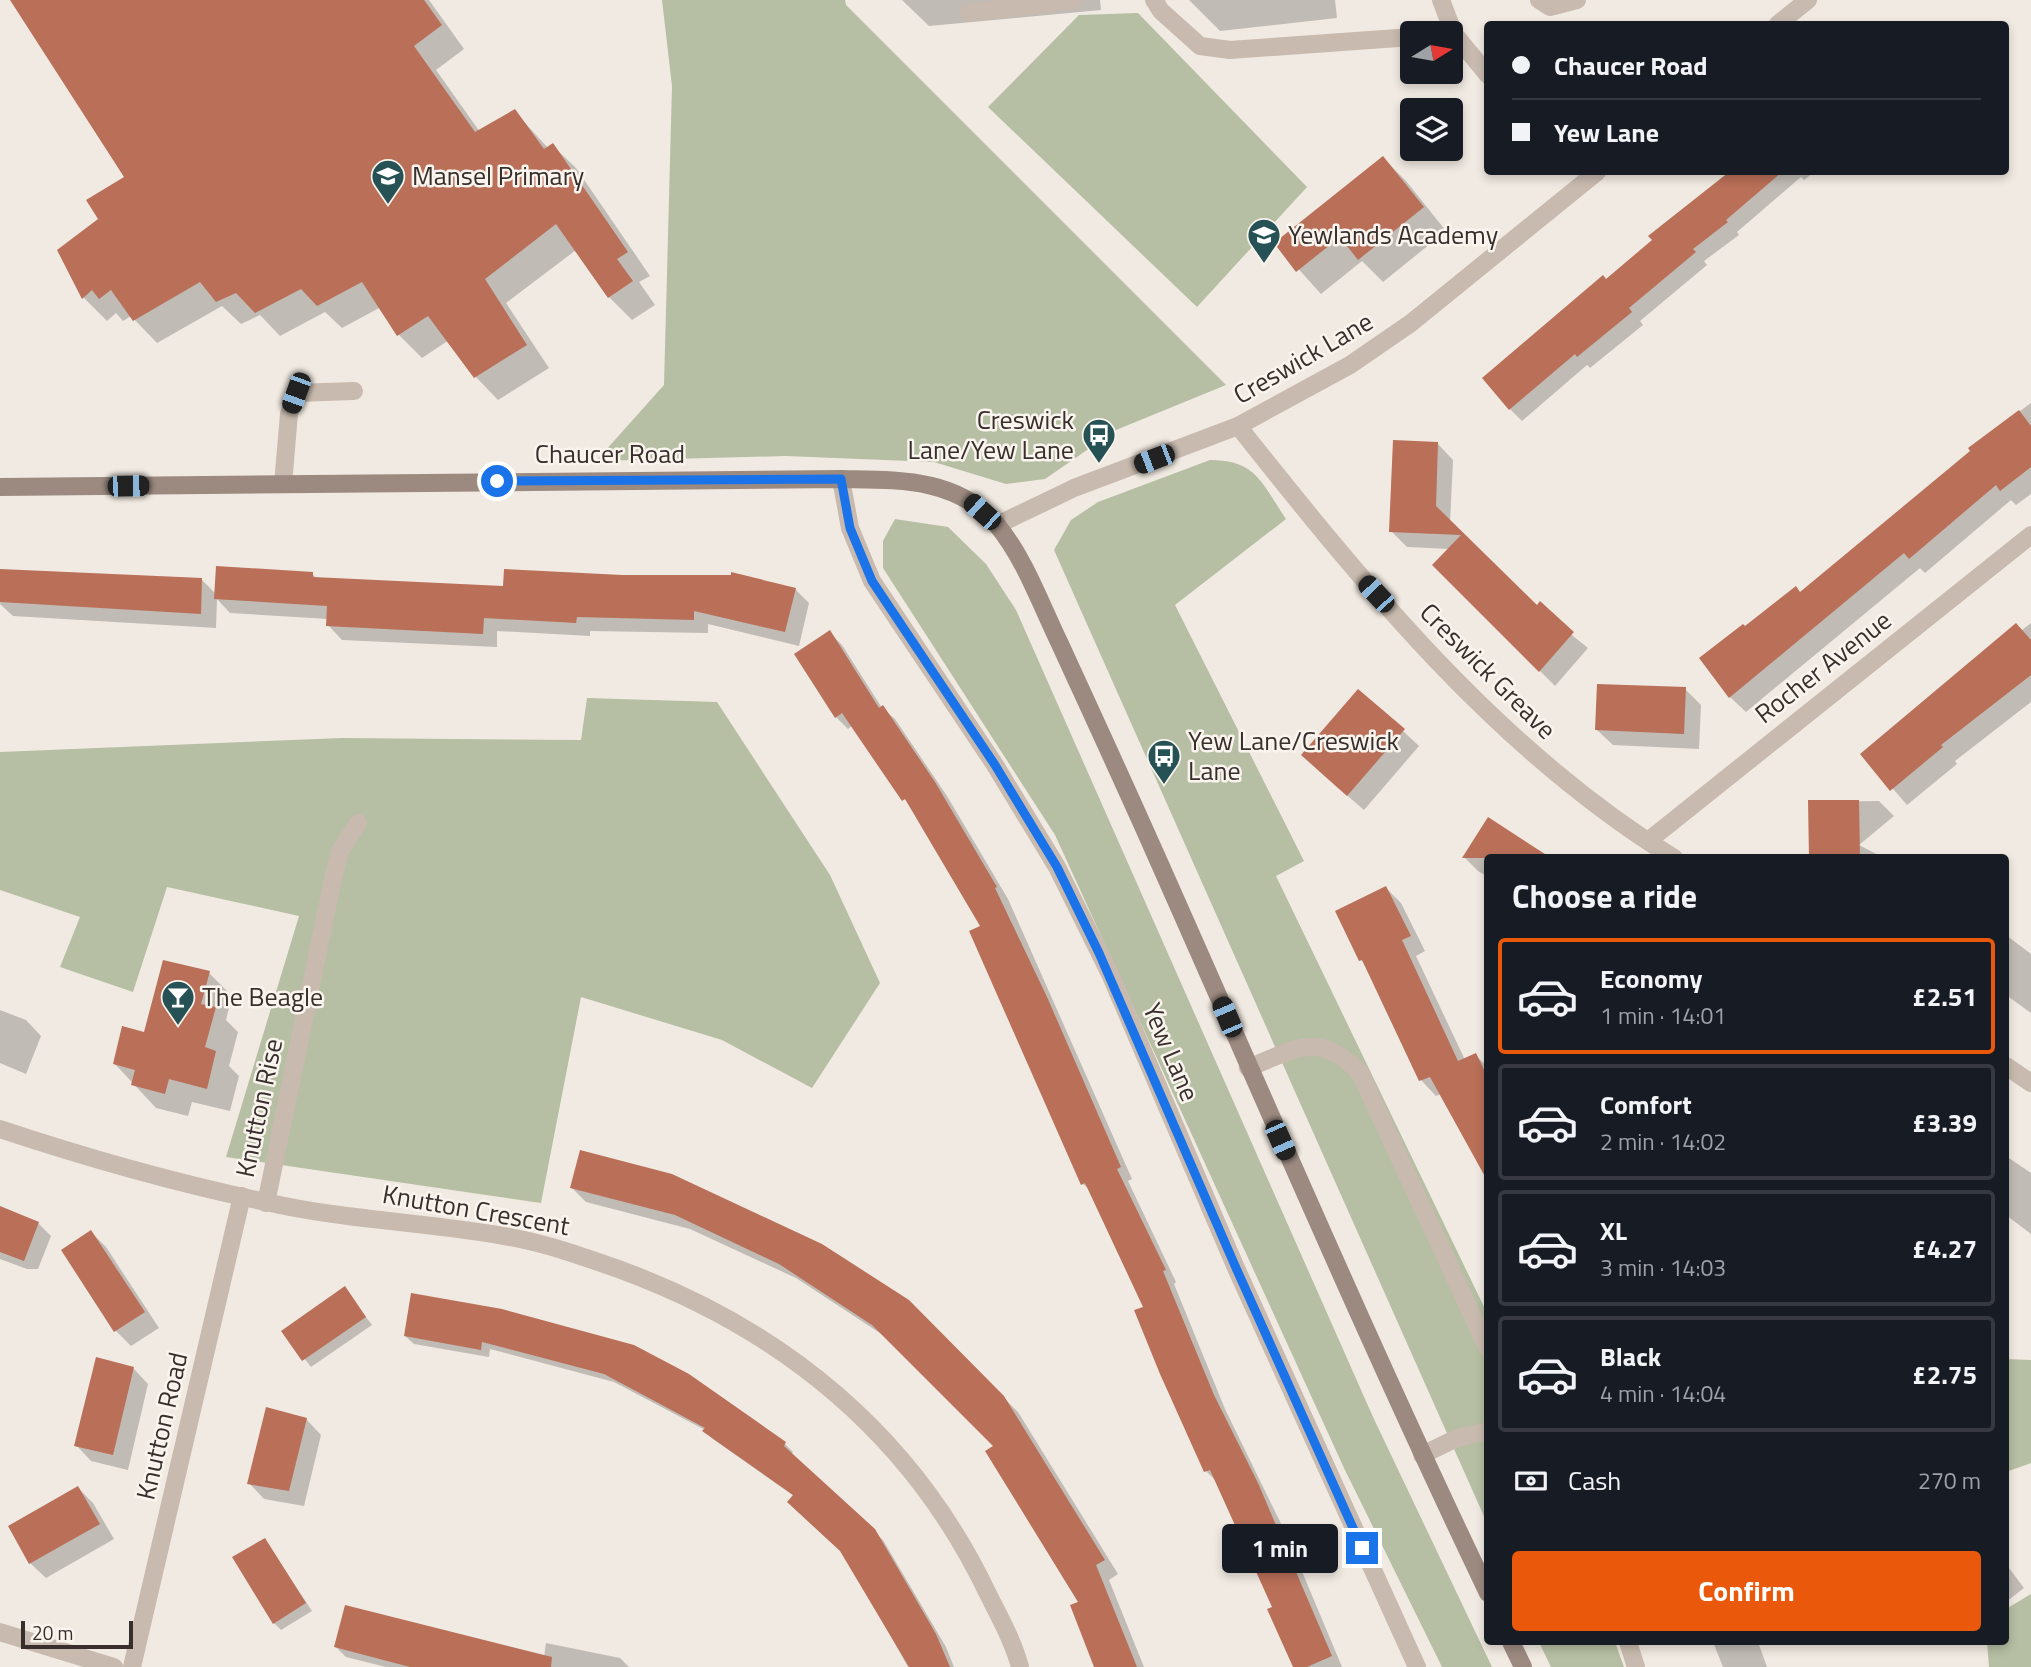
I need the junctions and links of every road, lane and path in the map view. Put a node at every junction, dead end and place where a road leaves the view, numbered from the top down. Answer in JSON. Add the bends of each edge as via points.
{"nodes":[{"id":1,"x":1073,"y":0,"type":"edge"},
{"id":2,"x":1154,"y":0,"type":"edge"},
{"id":3,"x":1441,"y":0,"type":"edge"},
{"id":4,"x":1539,"y":0,"type":"edge"},
{"id":5,"x":1577,"y":0,"type":"edge"},
{"id":6,"x":1808,"y":0,"type":"edge"},
{"id":7,"x":969,"y":13,"type":"dead end"},
{"id":8,"x":1448,"y":21,"type":"edge"},
{"id":9,"x":1782,"y":21,"type":"edge"},
{"id":10,"x":1400,"y":38,"type":"edge"},
{"id":11,"x":1463,"y":47,"type":"edge"},
{"id":12,"x":1484,"y":70,"type":"edge"},
{"id":13,"x":1590,"y":175,"type":"edge"},
{"id":14,"x":354,"y":391,"type":"dead end"},
{"id":15,"x":1238,"y":426,"type":"junction"},
{"id":16,"x":841,"y":479,"type":"junction"},
{"id":17,"x":283,"y":484,"type":"junction"},
{"id":18,"x":0,"y":487,"type":"edge"},
{"id":19,"x":996,"y":525,"type":"junction"},
{"id":20,"x":2031,"y":535,"type":"edge"},
{"id":21,"x":358,"y":823,"type":"dead end"},
{"id":22,"x":1648,"y":841,"type":"junction"},
{"id":23,"x":1668,"y":854,"type":"edge"},
{"id":24,"x":1248,"y":1068,"type":"junction"},
{"id":25,"x":2009,"y":1068,"type":"edge"},
{"id":26,"x":2031,"y":1083,"type":"edge"},
{"id":27,"x":0,"y":1129,"type":"edge"},
{"id":28,"x":242,"y":1196,"type":"junction"},
{"id":29,"x":266,"y":1203,"type":"junction"},
{"id":30,"x":1484,"y":1340,"type":"edge"},
{"id":31,"x":1484,"y":1432,"type":"edge"},
{"id":32,"x":1422,"y":1455,"type":"junction"},
{"id":33,"x":1484,"y":1585,"type":"edge"},
{"id":34,"x":0,"y":1632,"type":"edge"},
{"id":35,"x":1512,"y":1645,"type":"edge"},
{"id":36,"x":1630,"y":1645,"type":"edge"},
{"id":37,"x":114,"y":1667,"type":"edge"},
{"id":38,"x":132,"y":1667,"type":"edge"},
{"id":39,"x":1020,"y":1667,"type":"edge"},
{"id":40,"x":1417,"y":1667,"type":"edge"},
{"id":41,"x":1523,"y":1667,"type":"edge"},
{"id":42,"x":1636,"y":1667,"type":"edge"}],
"edges":[{"from":1,"to":7,"type":"street"},
{"from":2,"to":10,"type":"street","via":[[1200,46],[1230,50]]},
{"from":3,"to":8,"type":"street"},
{"from":4,"to":5,"type":"street","via":[[1550,7]]},
{"from":6,"to":9,"type":"street"},
{"from":11,"to":12,"type":"street"},
{"from":13,"to":15,"type":"street","name":"Creswick Lane","via":[[1411,323],[1350,365]]},
{"from":14,"to":17,"type":"street","via":[[296,393],[289,414]]},
{"from":15,"to":19,"type":"street","name":"Creswick Lane","via":[[1074,488]]},
{"from":15,"to":22,"type":"street","name":"Creswick Greave","via":[[1360,576],[1456,680],[1543,763]]},
{"from":16,"to":17,"type":"main road","name":"Chaucer Road"},
{"from":16,"to":19,"type":"main road","name":"Chaucer Road","via":[[936,485],[968,499]]},
{"from":16,"to":40,"type":"street","name":"Yew Lane","via":[[850,528],[872,581],[1009,787],[1057,867],[1110,974],[1236,1268]]},
{"from":17,"to":18,"type":"main road","name":"Chaucer Road"},
{"from":19,"to":24,"type":"main road","via":[[1030,579]]},
{"from":20,"to":22,"type":"street","name":"Rocher Avenue"},
{"from":21,"to":29,"type":"street","name":"Knutton Rise","via":[[340,851],[334,874]]},
{"from":22,"to":23,"type":"street","name":"Creswick Greave"},
{"from":24,"to":30,"type":"street","via":[[1304,1046],[1323,1046],[1344,1056],[1360,1073]]},
{"from":24,"to":32,"type":"main road"},
{"from":25,"to":26,"type":"street"},
{"from":27,"to":28,"type":"street","name":"Knutton Crescent","via":[[145,1174]]},
{"from":28,"to":29,"type":"street","name":"Knutton Crescent"},
{"from":28,"to":38,"type":"street","name":"Knutton Road"},
{"from":29,"to":39,"type":"street","name":"Knutton Crescent","via":[[516,1238],[583,1256],[658,1284],[740,1323],[804,1365],[860,1414],[922,1482],[975,1566]]},
{"from":31,"to":32,"type":"street","via":[[1457,1438]]},
{"from":32,"to":33,"type":"main road"},
{"from":34,"to":37,"type":"street"},
{"from":35,"to":41,"type":"main road"},
{"from":36,"to":42,"type":"street"}]}
